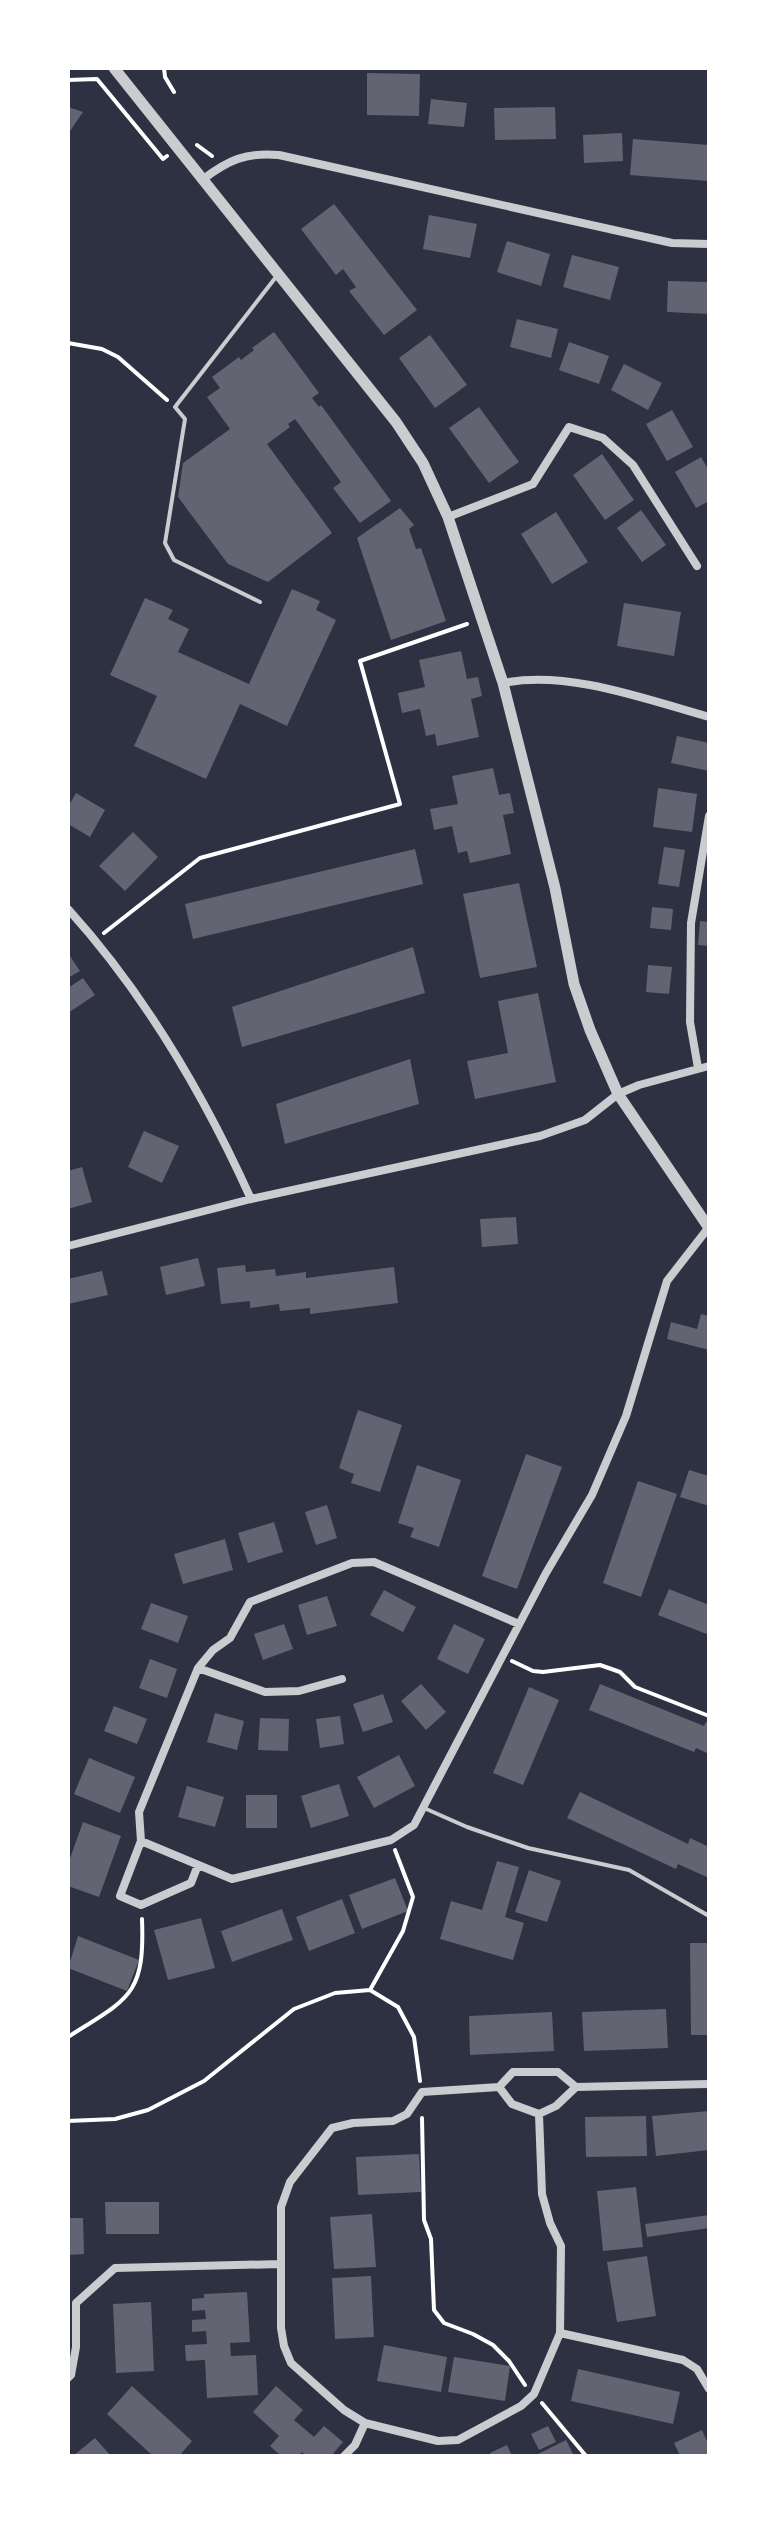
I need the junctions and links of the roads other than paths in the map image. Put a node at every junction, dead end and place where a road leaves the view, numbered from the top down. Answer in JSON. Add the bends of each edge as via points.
{"nodes":[{"id":1,"x":114,"y":68,"type":"edge"},
{"id":2,"x":202,"y":180,"type":"junction"},
{"id":3,"x":709,"y":244,"type":"edge"},
{"id":4,"x":279,"y":274,"type":"junction"},
{"id":5,"x":448,"y":517,"type":"junction"},
{"id":6,"x":697,"y":566,"type":"dead end"},
{"id":7,"x":260,"y":602,"type":"dead end"},
{"id":8,"x":503,"y":683,"type":"junction"},
{"id":9,"x":709,"y":717,"type":"edge"},
{"id":10,"x":709,"y":816,"type":"edge"},
{"id":11,"x":68,"y":909,"type":"edge"},
{"id":12,"x":709,"y":1066,"type":"edge"},
{"id":13,"x":698,"y":1068,"type":"junction"},
{"id":14,"x":618,"y":1094,"type":"junction"},
{"id":15,"x":251,"y":1199,"type":"junction"},
{"id":16,"x":709,"y":1227,"type":"edge"},
{"id":17,"x":68,"y":1246,"type":"edge"},
{"id":18,"x":519,"y":1624,"type":"junction"},
{"id":19,"x":198,"y":1668,"type":"junction"},
{"id":20,"x":342,"y":1679,"type":"dead end"},
{"id":21,"x":424,"y":1808,"type":"junction"},
{"id":22,"x":141,"y":1841,"type":"junction"},
{"id":23,"x":198,"y":1865,"type":"junction"},
{"id":24,"x":709,"y":1916,"type":"edge"},
{"id":25,"x":709,"y":2084,"type":"edge"},
{"id":26,"x":499,"y":2087,"type":"junction"},
{"id":27,"x":576,"y":2087,"type":"junction"},
{"id":28,"x":539,"y":2114,"type":"junction"},
{"id":29,"x":280,"y":2264,"type":"junction"},
{"id":30,"x":560,"y":2333,"type":"junction"},
{"id":31,"x":68,"y":2378,"type":"edge"},
{"id":32,"x":709,"y":2389,"type":"edge"},
{"id":33,"x":365,"y":2423,"type":"junction"},
{"id":34,"x":344,"y":2456,"type":"edge"}],
"edges":[{"from":1,"to":2,"type":"street"},
{"from":2,"to":3,"type":"street","via":[[232,160],[279,155],[672,243]]},
{"from":2,"to":4,"type":"street"},
{"from":4,"to":5,"type":"street","via":[[396,422]]},
{"from":4,"to":7,"type":"lane","via":[[175,407],[185,419],[165,543],[174,560]]},
{"from":5,"to":6,"type":"street","via":[[533,484],[569,427],[603,438],[633,465]]},
{"from":5,"to":8,"type":"street"},
{"from":8,"to":9,"type":"street","via":[[528,678],[611,689]]},
{"from":8,"to":14,"type":"street","via":[[574,984]]},
{"from":10,"to":13,"type":"street","via":[[691,923],[690,1022]]},
{"from":11,"to":15,"type":"street","via":[[135,993],[178,1059]]},
{"from":12,"to":13,"type":"street"},
{"from":13,"to":14,"type":"street"},
{"from":14,"to":15,"type":"street","via":[[585,1120],[540,1136]]},
{"from":14,"to":16,"type":"street"},
{"from":15,"to":17,"type":"street"},
{"from":16,"to":18,"type":"street","via":[[667,1281],[626,1416],[592,1495]]},
{"from":18,"to":19,"type":"street","via":[[395,1569],[374,1562],[352,1563],[250,1602],[230,1638]]},
{"from":18,"to":21,"type":"street"},
{"from":19,"to":20,"type":"street","via":[[265,1692],[299,1691]]},
{"from":19,"to":22,"type":"street","via":[[139,1812]]},
{"from":21,"to":23,"type":"street","via":[[414,1825],[391,1840],[232,1879]]},
{"from":21,"to":24,"type":"lane","via":[[528,1848],[629,1870]]},
{"from":22,"to":23,"type":"street"},
{"from":22,"to":23,"type":"street","via":[[120,1896],[141,1905],[191,1883]]},
{"from":25,"to":27,"type":"street"},
{"from":26,"to":27,"type":"street","via":[[513,2072],[558,2072]]},
{"from":26,"to":28,"type":"street","via":[[512,2104]]},
{"from":26,"to":29,"type":"street","via":[[422,2092],[407,2114],[393,2121],[332,2128],[290,2182],[281,2207]]},
{"from":27,"to":28,"type":"street"},
{"from":28,"to":30,"type":"street","via":[[542,2194],[561,2246]]},
{"from":29,"to":31,"type":"street","via":[[115,2268],[76,2303],[76,2347]]},
{"from":29,"to":33,"type":"street","via":[[281,2328],[291,2363]]},
{"from":30,"to":32,"type":"street","via":[[683,2360],[697,2369]]},
{"from":30,"to":33,"type":"street","via":[[534,2394],[458,2440],[438,2441]]},
{"from":33,"to":34,"type":"street"}]}
